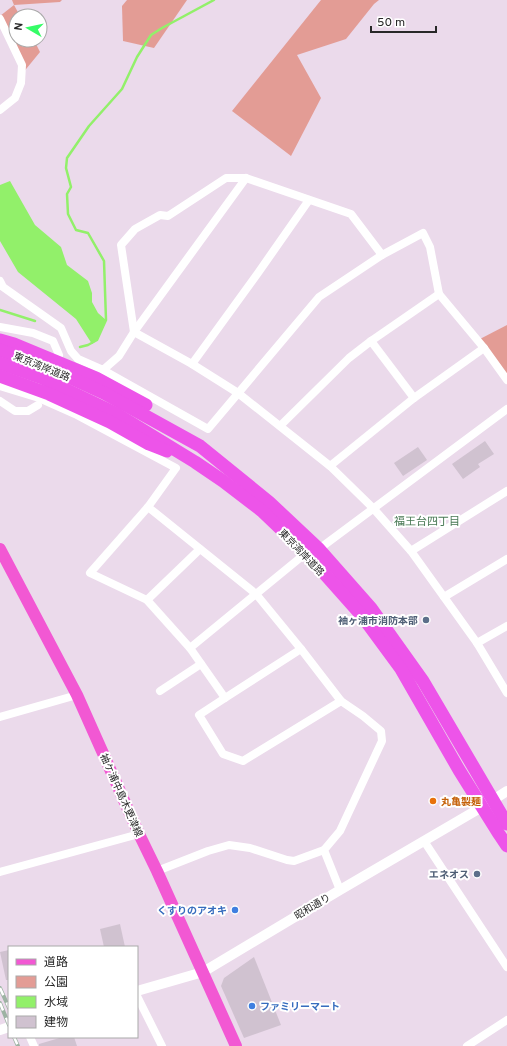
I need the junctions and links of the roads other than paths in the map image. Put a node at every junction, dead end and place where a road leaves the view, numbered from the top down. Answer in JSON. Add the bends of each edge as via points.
{"nodes":[{"id":1,"x":0,"y":19,"type":"edge"},
{"id":2,"x":8,"y":36,"type":"joint"},
{"id":3,"x":0,"y":41,"type":"edge"},
{"id":4,"x":14,"y":48,"type":"edge"},
{"id":5,"x":0,"y":110,"type":"edge"},
{"id":6,"x":246,"y":178,"type":"junction"},
{"id":7,"x":309,"y":200,"type":"junction"},
{"id":8,"x":382,"y":255,"type":"junction"},
{"id":9,"x":1,"y":286,"type":"edge"},
{"id":10,"x":439,"y":294,"type":"junction"},
{"id":11,"x":0,"y":327,"type":"edge"},
{"id":12,"x":134,"y":332,"type":"junction"},
{"id":13,"x":0,"y":340,"type":"edge"},
{"id":14,"x":371,"y":341,"type":"junction"},
{"id":15,"x":484,"y":348,"type":"junction"},
{"id":16,"x":0,"y":350,"type":"edge"},
{"id":17,"x":59,"y":356,"type":"dead end"},
{"id":18,"x":0,"y":363,"type":"edge"},
{"id":19,"x":192,"y":364,"type":"junction"},
{"id":20,"x":103,"y":370,"type":"junction"},
{"id":21,"x":0,"y":376,"type":"edge"},
{"id":22,"x":507,"y":380,"type":"edge"},
{"id":23,"x":0,"y":386,"type":"edge"},
{"id":24,"x":238,"y":393,"type":"junction"},
{"id":25,"x":414,"y":398,"type":"junction"},
{"id":26,"x":0,"y":401,"type":"edge"},
{"id":27,"x":38,"y":405,"type":"dead end"},
{"id":28,"x":507,"y":409,"type":"edge"},
{"id":29,"x":280,"y":426,"type":"junction"},
{"id":30,"x":200,"y":446,"type":"junction"},
{"id":31,"x":195,"y":462,"type":"junction"},
{"id":32,"x":330,"y":466,"type":"junction"},
{"id":33,"x":507,"y":491,"type":"edge"},
{"id":34,"x":148,"y":507,"type":"junction"},
{"id":35,"x":373,"y":508,"type":"junction"},
{"id":36,"x":0,"y":549,"type":"edge"},
{"id":37,"x":200,"y":549,"type":"junction"},
{"id":38,"x":319,"y":549,"type":"junction"},
{"id":39,"x":411,"y":551,"type":"junction"},
{"id":40,"x":306,"y":553,"type":"junction"},
{"id":41,"x":507,"y":559,"type":"edge"},
{"id":42,"x":4,"y":563,"type":"edge"},
{"id":43,"x":256,"y":594,"type":"junction"},
{"id":44,"x":444,"y":597,"type":"junction"},
{"id":45,"x":147,"y":600,"type":"junction"},
{"id":46,"x":507,"y":626,"type":"edge"},
{"id":47,"x":477,"y":643,"type":"junction"},
{"id":48,"x":190,"y":648,"type":"junction"},
{"id":49,"x":301,"y":649,"type":"junction"},
{"id":50,"x":202,"y":664,"type":"junction"},
{"id":51,"x":160,"y":691,"type":"dead end"},
{"id":52,"x":507,"y":693,"type":"edge"},
{"id":53,"x":77,"y":695,"type":"junction"},
{"id":54,"x":225,"y":698,"type":"junction"},
{"id":55,"x":341,"y":701,"type":"junction"},
{"id":56,"x":0,"y":717,"type":"edge"},
{"id":57,"x":507,"y":791,"type":"edge"},
{"id":58,"x":487,"y":804,"type":"junction"},
{"id":59,"x":507,"y":824,"type":"edge"},
{"id":60,"x":139,"y":834,"type":"junction"},
{"id":61,"x":424,"y":841,"type":"junction"},
{"id":62,"x":507,"y":846,"type":"edge"},
{"id":63,"x":324,"y":850,"type":"junction"},
{"id":64,"x":157,"y":871,"type":"junction"},
{"id":65,"x":0,"y":872,"type":"edge"},
{"id":66,"x":340,"y":890,"type":"junction"},
{"id":67,"x":507,"y":967,"type":"edge"},
{"id":68,"x":203,"y":972,"type":"junction"},
{"id":69,"x":138,"y":991,"type":"edge"},
{"id":70,"x":138,"y":998,"type":"edge"},
{"id":71,"x":507,"y":1020,"type":"edge"},
{"id":72,"x":162,"y":1046,"type":"edge"},
{"id":73,"x":236,"y":1046,"type":"edge"},
{"id":74,"x":467,"y":1046,"type":"edge"}],
"edges":[{"from":1,"to":2,"type":"street"},
{"from":2,"to":3,"type":"street"},
{"from":4,"to":5,"type":"street","via":[[22,65],[21,83],[14,98]]},
{"from":6,"to":7,"type":"street"},
{"from":6,"to":12,"type":"street"},
{"from":6,"to":12,"type":"street","via":[[226,178],[168,216],[160,215],[136,229],[121,245]]},
{"from":7,"to":8,"type":"street","via":[[351,214]]},
{"from":7,"to":19,"type":"street"},
{"from":8,"to":10,"type":"street","via":[[423,233],[430,247]]},
{"from":8,"to":24,"type":"street","via":[[319,297]]},
{"from":9,"to":20,"type":"street","via":[[61,328],[71,351],[78,359]]},
{"from":10,"to":14,"type":"street"},
{"from":10,"to":15,"type":"street"},
{"from":11,"to":17,"type":"street","via":[[33,333],[53,341]]},
{"from":12,"to":19,"type":"street"},
{"from":12,"to":20,"type":"street","via":[[119,356]]},
{"from":13,"to":30,"type":"highway","via":[[96,378],[162,414]]},
{"from":14,"to":25,"type":"street"},
{"from":14,"to":29,"type":"street","via":[[349,358]]},
{"from":15,"to":22,"type":"street"},
{"from":15,"to":25,"type":"street"},
{"from":16,"to":30,"type":"highway","name":"東京湾岸道路","via":[[44,366],[104,393]]},
{"from":18,"to":31,"type":"highway","name":"東京湾岸道路","via":[[42,378],[115,413]]},
{"from":19,"to":24,"type":"street"},
{"from":20,"to":24,"type":"street","via":[[208,429]]},
{"from":21,"to":31,"type":"highway","via":[[49,394],[110,422],[149,444]]},
{"from":23,"to":34,"type":"street","via":[[39,398],[74,414],[176,468]]},
{"from":24,"to":29,"type":"street"},
{"from":25,"to":32,"type":"street"},
{"from":26,"to":27,"type":"street","via":[[15,411],[28,412]]},
{"from":28,"to":35,"type":"street"},
{"from":29,"to":32,"type":"street"},
{"from":30,"to":38,"type":"highway","name":"東京湾岸道路","via":[[269,502]]},
{"from":31,"to":40,"type":"highway","name":"東京湾岸道路","via":[[262,511]]},
{"from":32,"to":35,"type":"street"},
{"from":33,"to":39,"type":"street"},
{"from":34,"to":37,"type":"street"},
{"from":34,"to":45,"type":"street","via":[[90,573]]},
{"from":35,"to":38,"type":"street"},
{"from":35,"to":39,"type":"street"},
{"from":36,"to":42,"type":"main road","name":"袖ケ浦中島木更津線"},
{"from":37,"to":43,"type":"street"},
{"from":37,"to":45,"type":"street"},
{"from":38,"to":58,"type":"highway","name":"東京湾岸道路","via":[[371,608],[423,681]]},
{"from":39,"to":44,"type":"street"},
{"from":40,"to":43,"type":"street"},
{"from":40,"to":58,"type":"highway","name":"東京湾岸道路","via":[[362,616],[401,670],[459,770]]},
{"from":41,"to":44,"type":"street"},
{"from":42,"to":53,"type":"main road","name":"袖ケ浦中島木更津線"},
{"from":43,"to":48,"type":"street"},
{"from":43,"to":49,"type":"street"},
{"from":44,"to":47,"type":"street"},
{"from":45,"to":48,"type":"street"},
{"from":46,"to":47,"type":"street"},
{"from":47,"to":52,"type":"street"},
{"from":48,"to":50,"type":"street"},
{"from":49,"to":54,"type":"street"},
{"from":49,"to":55,"type":"street"},
{"from":50,"to":51,"type":"street"},
{"from":50,"to":54,"type":"street"},
{"from":53,"to":56,"type":"street"},
{"from":53,"to":60,"type":"main road","name":"袖ケ浦中島木更津線"},
{"from":54,"to":55,"type":"street","via":[[199,715],[223,754],[243,761]]},
{"from":55,"to":63,"type":"street","via":[[381,731],[382,741],[340,830]]},
{"from":57,"to":58,"type":"street","name":"昭和通り"},
{"from":58,"to":59,"type":"highway","name":"東京湾岸道路"},
{"from":58,"to":61,"type":"street","name":"昭和通り"},
{"from":58,"to":62,"type":"highway","name":"東京湾岸道路"},
{"from":60,"to":64,"type":"main road","name":"袖ケ浦中島木更津線"},
{"from":60,"to":65,"type":"street"},
{"from":61,"to":66,"type":"street","name":"昭和通り"},
{"from":61,"to":67,"type":"street"},
{"from":63,"to":64,"type":"street","via":[[294,861],[250,848],[229,845],[208,850]]},
{"from":63,"to":66,"type":"street"},
{"from":64,"to":68,"type":"main road","name":"袖ケ浦中島木更津線"},
{"from":66,"to":68,"type":"street","name":"昭和通り"},
{"from":68,"to":69,"type":"street","name":"昭和通り"},
{"from":68,"to":73,"type":"main road","name":"袖ケ浦中島木更津線"},
{"from":70,"to":72,"type":"street"},
{"from":71,"to":74,"type":"street"}]}
